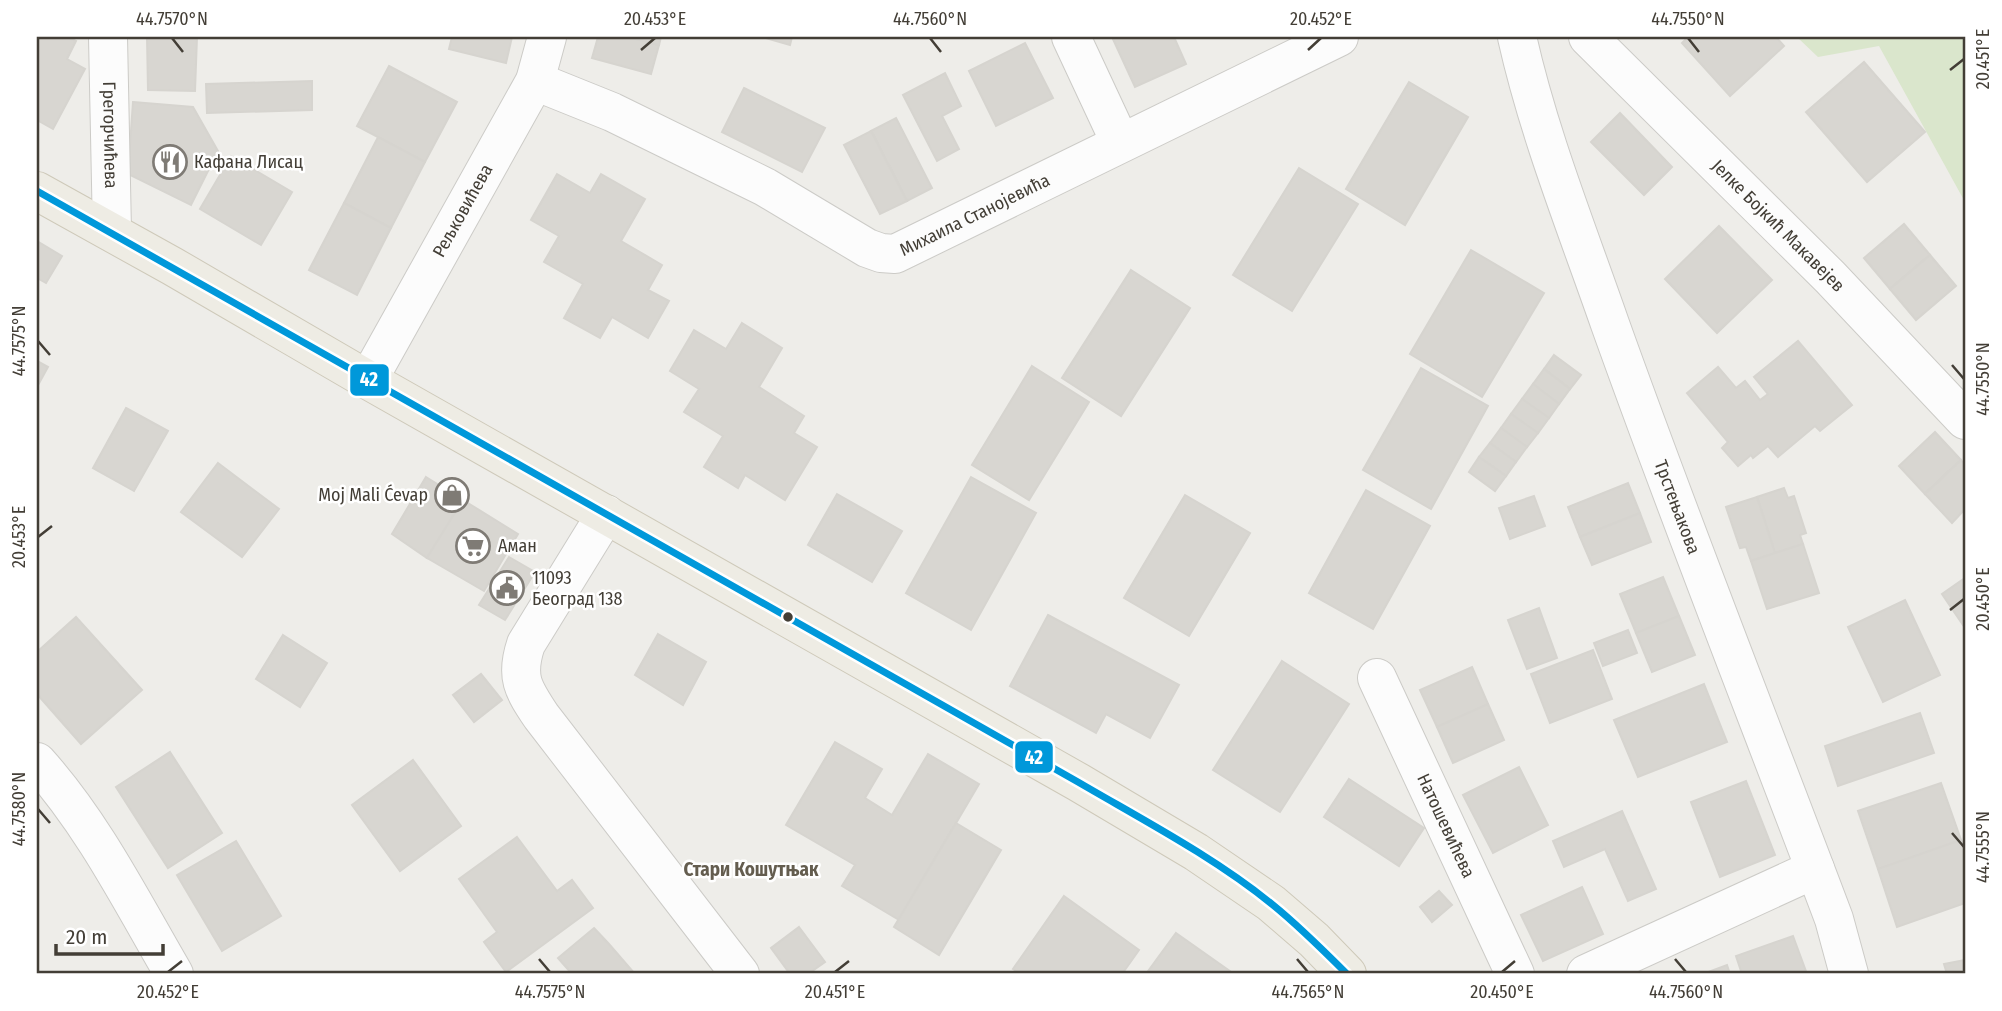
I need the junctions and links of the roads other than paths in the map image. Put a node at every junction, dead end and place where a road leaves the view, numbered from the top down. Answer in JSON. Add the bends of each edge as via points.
{"nodes":[{"id":1,"x":108,"y":37,"type":"edge"},
{"id":2,"x":547,"y":37,"type":"edge"},
{"id":3,"x":1071,"y":37,"type":"edge"},
{"id":4,"x":1339,"y":37,"type":"edge"},
{"id":5,"x":1517,"y":37,"type":"edge"},
{"id":6,"x":1588,"y":37,"type":"edge"},
{"id":7,"x":535,"y":81,"type":"junction"},
{"id":8,"x":1120,"y":142,"type":"junction"},
{"id":9,"x":37,"y":191,"type":"edge"},
{"id":10,"x":112,"y":232,"type":"junction"},
{"id":11,"x":368,"y":380,"type":"junction"},
{"id":12,"x":1965,"y":420,"type":"edge"},
{"id":13,"x":606,"y":514,"type":"junction"},
{"id":14,"x":1377,"y":678,"type":"dead end"},
{"id":15,"x":37,"y":762,"type":"edge"},
{"id":16,"x":1815,"y":869,"type":"junction"},
{"id":17,"x":174,"y":974,"type":"edge"},
{"id":18,"x":740,"y":974,"type":"edge"},
{"id":19,"x":1347,"y":974,"type":"edge"},
{"id":20,"x":1515,"y":974,"type":"edge"},
{"id":21,"x":1586,"y":974,"type":"edge"},
{"id":22,"x":1849,"y":974,"type":"edge"}],
"edges":[{"from":1,"to":10,"type":"street","name":"Грегорчићева"},
{"from":2,"to":7,"type":"street","name":"Рељковићева"},
{"from":3,"to":8,"type":"street"},
{"from":4,"to":8,"type":"street","name":"Михаила Станојевића"},
{"from":5,"to":16,"type":"street","name":"Трстењакова","via":[[1527,81],[1638,402]]},
{"from":6,"to":12,"type":"street","name":"Јелке Бојкић Макавејев","via":[[1830,277]]},
{"from":7,"to":8,"type":"street","name":"Михаила Станојевића","via":[[612,112],[765,187],[881,253],[903,251]]},
{"from":7,"to":11,"type":"street","name":"Рељковићева"},
{"from":9,"to":10,"type":"main road"},
{"from":10,"to":11,"type":"main road"},
{"from":11,"to":13,"type":"main road"},
{"from":13,"to":18,"type":"street","via":[[526,644],[521,680],[541,716]]},
{"from":13,"to":19,"type":"main road","via":[[1196,852],[1271,903]]},
{"from":14,"to":20,"type":"street","name":"Натошевићева"},
{"from":15,"to":17,"type":"street","via":[[101,850]]},
{"from":16,"to":21,"type":"street"},
{"from":16,"to":22,"type":"street","name":"Трстењакова"}]}
